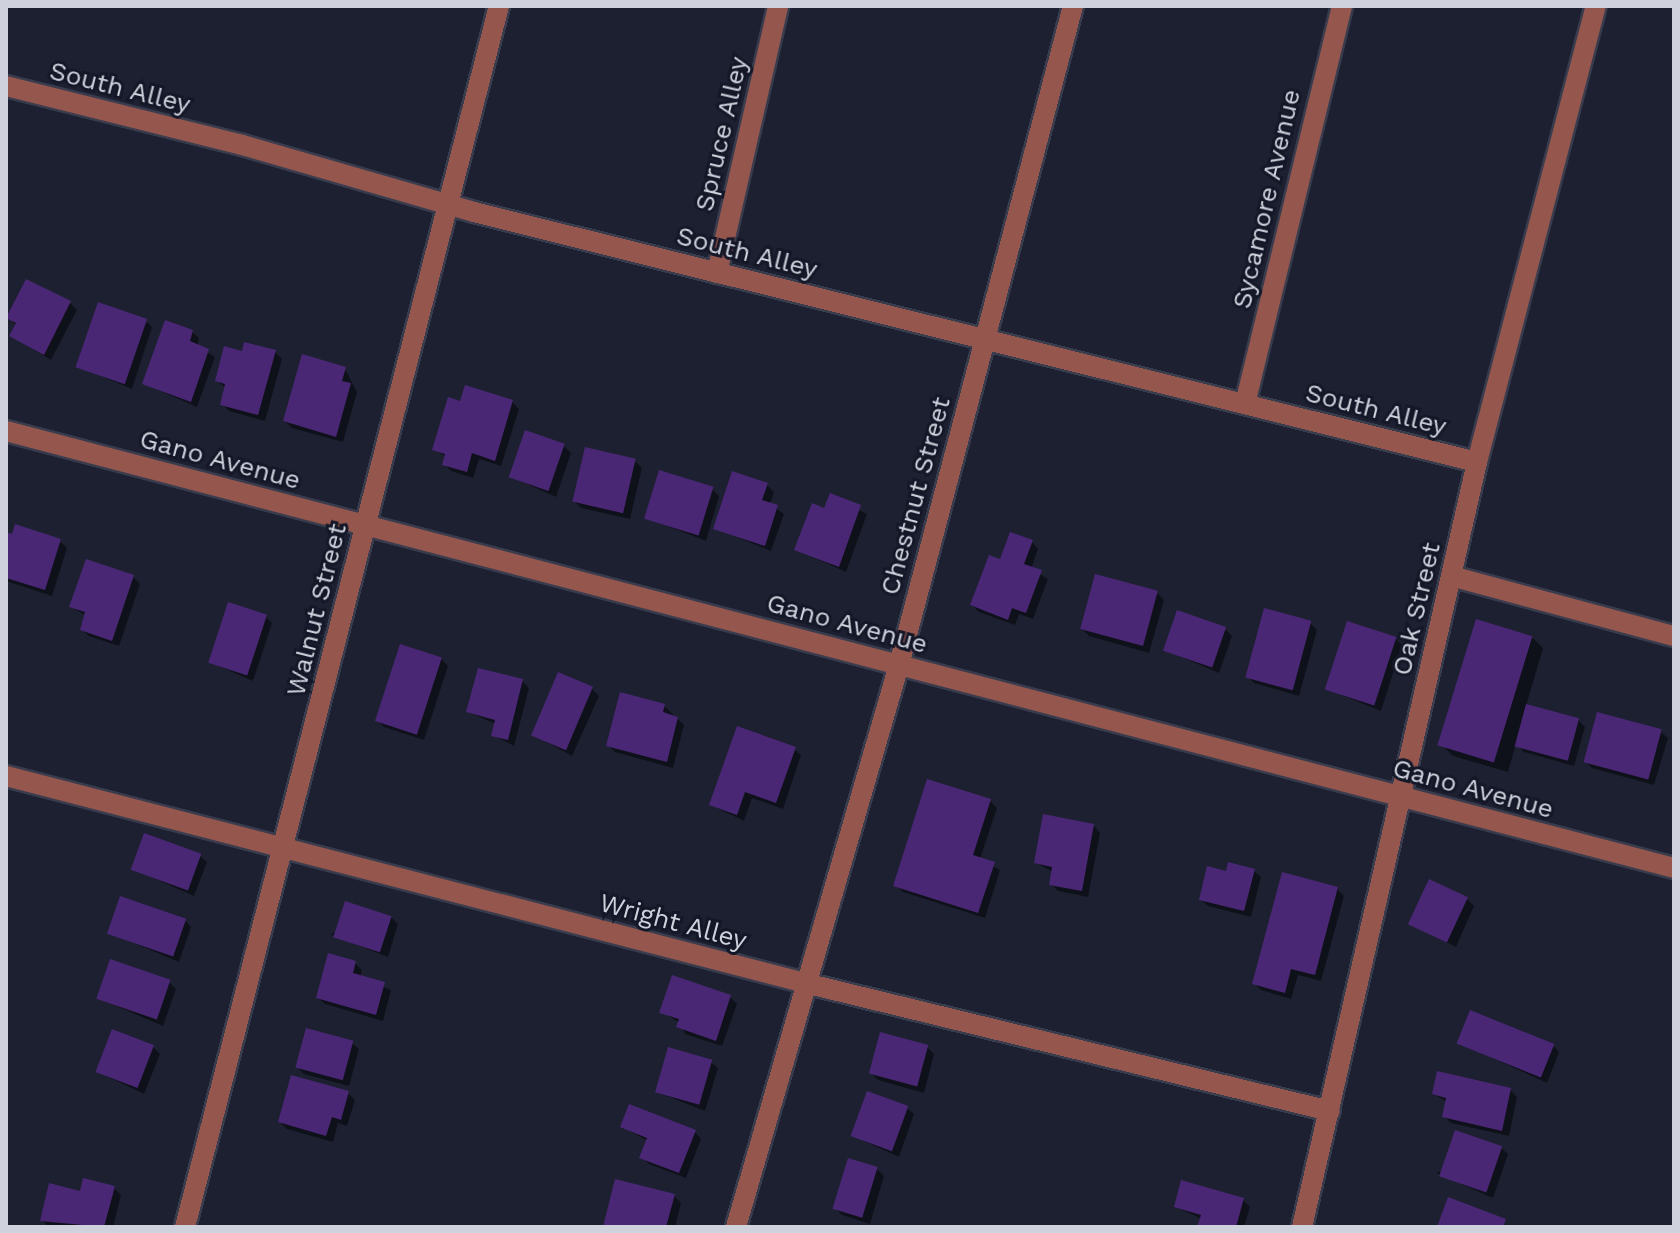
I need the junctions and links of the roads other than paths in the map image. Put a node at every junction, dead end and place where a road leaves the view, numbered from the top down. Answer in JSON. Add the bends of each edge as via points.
{"nodes":[{"id":1,"x":499,"y":6,"type":"edge"},
{"id":2,"x":778,"y":6,"type":"edge"},
{"id":3,"x":1073,"y":6,"type":"edge"},
{"id":4,"x":1342,"y":6,"type":"edge"},
{"id":5,"x":1596,"y":6,"type":"edge"},
{"id":6,"x":6,"y":86,"type":"edge"},
{"id":7,"x":448,"y":204,"type":"junction"},
{"id":8,"x":717,"y":273,"type":"junction"},
{"id":9,"x":985,"y":339,"type":"junction"},
{"id":10,"x":1245,"y":404,"type":"junction"},
{"id":11,"x":6,"y":431,"type":"edge"},
{"id":12,"x":1477,"y":462,"type":"junction"},
{"id":13,"x":366,"y":525,"type":"junction"},
{"id":14,"x":1451,"y":576,"type":"junction"},
{"id":15,"x":1674,"y":636,"type":"edge"},
{"id":16,"x":899,"y":665,"type":"junction"},
{"id":17,"x":6,"y":776,"type":"edge"},
{"id":18,"x":1400,"y":797,"type":"junction"},
{"id":19,"x":282,"y":848,"type":"junction"},
{"id":20,"x":1674,"y":868,"type":"edge"},
{"id":21,"x":809,"y":984,"type":"junction"},
{"id":22,"x":1330,"y":1111,"type":"junction"},
{"id":23,"x":185,"y":1227,"type":"edge"},
{"id":24,"x":736,"y":1227,"type":"edge"},
{"id":25,"x":1302,"y":1227,"type":"edge"}],
"edges":[{"from":1,"to":7,"type":"street","name":"Walnut Street"},
{"from":2,"to":8,"type":"street","name":"Spruce Alley"},
{"from":3,"to":9,"type":"street","name":"Chestnut Street"},
{"from":4,"to":10,"type":"street","name":"Sycamore Avenue"},
{"from":5,"to":12,"type":"street","name":"Oak Street"},
{"from":6,"to":7,"type":"street","name":"South Alley"},
{"from":7,"to":8,"type":"street","name":"South Alley"},
{"from":7,"to":13,"type":"street","name":"Walnut Street"},
{"from":8,"to":9,"type":"street","name":"South Alley"},
{"from":9,"to":10,"type":"street","name":"South Alley"},
{"from":9,"to":16,"type":"street","name":"Chestnut Street"},
{"from":10,"to":12,"type":"street","name":"South Alley"},
{"from":11,"to":13,"type":"street","name":"Gano Avenue"},
{"from":12,"to":14,"type":"street","name":"Oak Street"},
{"from":13,"to":16,"type":"street","name":"Gano Avenue"},
{"from":13,"to":19,"type":"street","name":"Walnut Street"},
{"from":14,"to":15,"type":"street"},
{"from":14,"to":18,"type":"street","name":"Oak Street"},
{"from":16,"to":18,"type":"street","name":"Gano Avenue"},
{"from":16,"to":21,"type":"street","name":"Chestnut Street"},
{"from":17,"to":19,"type":"street","name":"Wright Alley"},
{"from":18,"to":20,"type":"street","name":"Gano Avenue"},
{"from":18,"to":22,"type":"street","name":"Oak Street"},
{"from":19,"to":21,"type":"street","name":"Wright Alley"},
{"from":19,"to":23,"type":"street","name":"Walnut Street"},
{"from":21,"to":22,"type":"street","name":"Wright Alley"},
{"from":21,"to":24,"type":"street","name":"Chestnut Street"},
{"from":22,"to":25,"type":"street","name":"Oak Street"}]}
